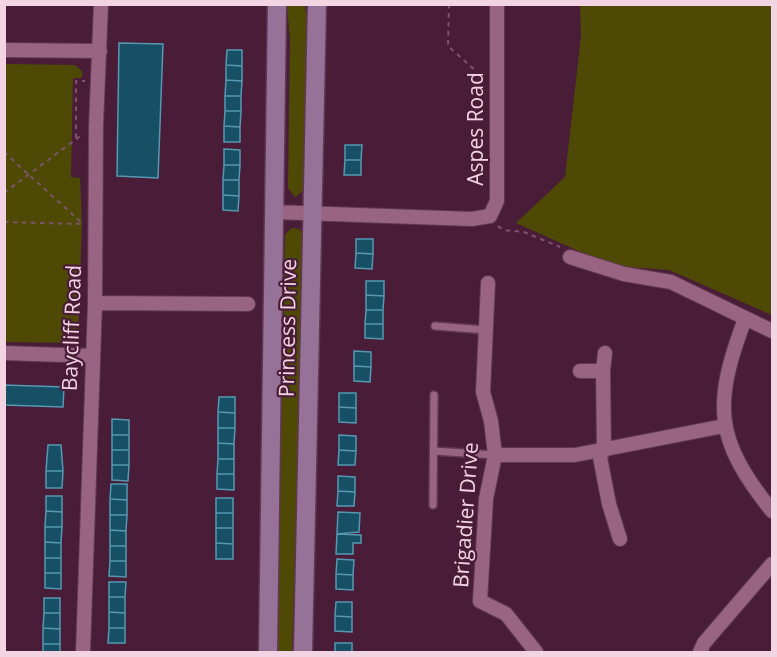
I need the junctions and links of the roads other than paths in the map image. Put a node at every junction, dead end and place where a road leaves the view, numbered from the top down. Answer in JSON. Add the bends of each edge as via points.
{"nodes":[{"id":1,"x":101,"y":4,"type":"edge"},
{"id":2,"x":277,"y":4,"type":"edge"},
{"id":3,"x":317,"y":4,"type":"edge"},
{"id":4,"x":497,"y":4,"type":"edge"},
{"id":5,"x":4,"y":50,"type":"edge"},
{"id":6,"x":100,"y":51,"type":"junction"},
{"id":7,"x":274,"y":212,"type":"junction"},
{"id":8,"x":312,"y":213,"type":"junction"},
{"id":9,"x":570,"y":257,"type":"dead end"},
{"id":10,"x":488,"y":283,"type":"dead end"},
{"id":11,"x":94,"y":303,"type":"junction"},
{"id":12,"x":248,"y":304,"type":"dead end"},
{"id":13,"x":745,"y":319,"type":"junction"},
{"id":14,"x":435,"y":326,"type":"dead end"},
{"id":15,"x":486,"y":330,"type":"junction"},
{"id":16,"x":772,"y":331,"type":"edge"},
{"id":17,"x":605,"y":353,"type":"dead end"},
{"id":18,"x":4,"y":354,"type":"edge"},
{"id":19,"x":93,"y":356,"type":"junction"},
{"id":20,"x":580,"y":371,"type":"dead end"},
{"id":21,"x":603,"y":371,"type":"junction"},
{"id":22,"x":434,"y":395,"type":"dead end"},
{"id":23,"x":724,"y":426,"type":"junction"},
{"id":24,"x":434,"y":451,"type":"junction"},
{"id":25,"x":601,"y":451,"type":"junction"},
{"id":26,"x":495,"y":455,"type":"junction"},
{"id":27,"x":433,"y":505,"type":"dead end"},
{"id":28,"x":772,"y":511,"type":"edge"},
{"id":29,"x":620,"y":539,"type":"dead end"},
{"id":30,"x":772,"y":564,"type":"edge"},
{"id":31,"x":83,"y":652,"type":"edge"},
{"id":32,"x":268,"y":652,"type":"edge"},
{"id":33,"x":303,"y":652,"type":"edge"},
{"id":34,"x":536,"y":652,"type":"edge"},
{"id":35,"x":700,"y":652,"type":"edge"}],
"edges":[{"from":1,"to":6,"type":"street","name":"Baycliff Road"},
{"from":2,"to":7,"type":"street","name":"Princess Drive"},
{"from":3,"to":8,"type":"street","name":"Princess Drive"},
{"from":4,"to":8,"type":"street","name":"Aspes Road","via":[[498,201],[490,216],[472,219]]},
{"from":5,"to":6,"type":"street"},
{"from":6,"to":11,"type":"street","name":"Baycliff Road"},
{"from":7,"to":8,"type":"street"},
{"from":7,"to":32,"type":"street","name":"Princess Drive"},
{"from":8,"to":33,"type":"street","name":"Princess Drive"},
{"from":9,"to":13,"type":"street","via":[[624,274],[671,282]]},
{"from":10,"to":15,"type":"street","name":"Brigadier Drive"},
{"from":11,"to":12,"type":"street"},
{"from":11,"to":19,"type":"street","name":"Baycliff Road"},
{"from":13,"to":16,"type":"street"},
{"from":13,"to":23,"type":"street","via":[[723,385]]},
{"from":14,"to":15,"type":"lane"},
{"from":15,"to":26,"type":"street","name":"Brigadier Drive","via":[[483,392]]},
{"from":17,"to":21,"type":"street"},
{"from":18,"to":19,"type":"street"},
{"from":19,"to":31,"type":"street","name":"Baycliff Road"},
{"from":20,"to":21,"type":"street"},
{"from":21,"to":25,"type":"street"},
{"from":22,"to":24,"type":"lane"},
{"from":23,"to":25,"type":"street"},
{"from":23,"to":28,"type":"street","via":[[732,448]]},
{"from":24,"to":26,"type":"lane"},
{"from":24,"to":27,"type":"lane"},
{"from":25,"to":26,"type":"street","via":[[575,455]]},
{"from":25,"to":29,"type":"street","via":[[609,504]]},
{"from":26,"to":34,"type":"street","name":"Brigadier Drive","via":[[486,499],[480,601],[506,614]]},
{"from":30,"to":35,"type":"street"}]}
